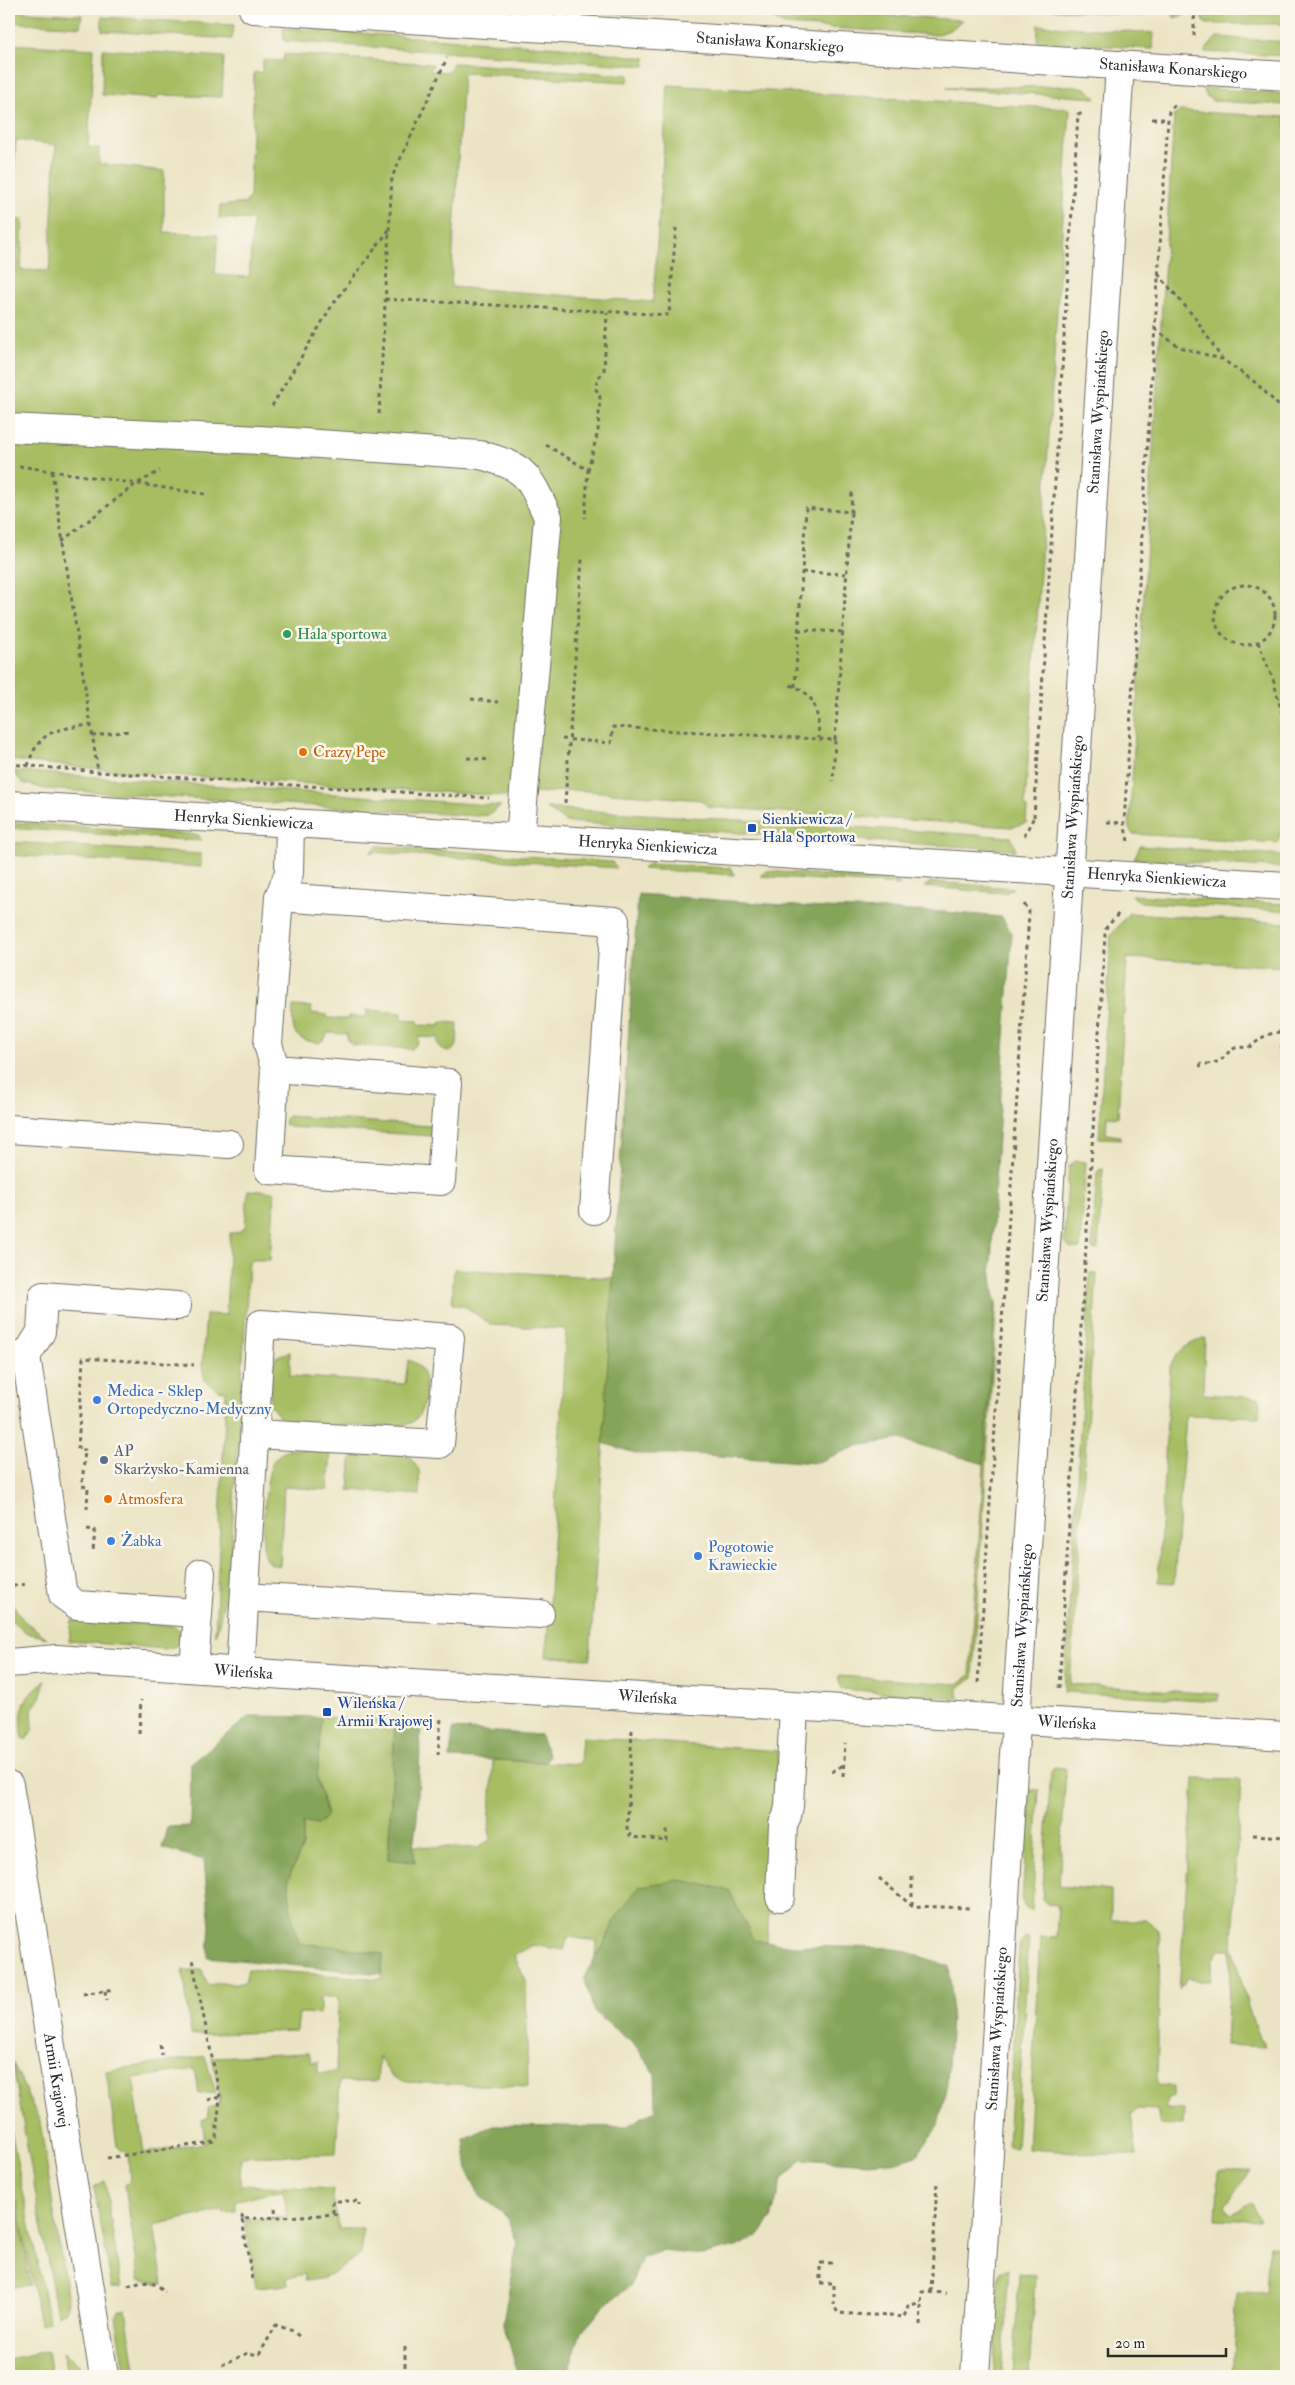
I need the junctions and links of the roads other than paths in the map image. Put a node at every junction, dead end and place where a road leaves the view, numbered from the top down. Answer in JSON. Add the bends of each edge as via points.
{"nodes":[{"id":1,"x":253,"y":9,"type":"edge"},
{"id":2,"x":1120,"y":65,"type":"junction"},
{"id":3,"x":1286,"y":76,"type":"edge"},
{"id":4,"x":9,"y":428,"type":"edge"},
{"id":5,"x":9,"y":805,"type":"edge"},
{"id":6,"x":290,"y":822,"type":"junction"},
{"id":7,"x":520,"y":837,"type":"junction"},
{"id":8,"x":1068,"y":873,"type":"junction"},
{"id":9,"x":1286,"y":886,"type":"edge"},
{"id":10,"x":278,"y":897,"type":"junction"},
{"id":11,"x":275,"y":1070,"type":"junction"},
{"id":12,"x":9,"y":1128,"type":"edge"},
{"id":13,"x":229,"y":1144,"type":"dead end"},
{"id":14,"x":594,"y":1210,"type":"dead end"},
{"id":15,"x":176,"y":1306,"type":"dead end"},
{"id":16,"x":18,"y":1356,"type":"edge"},
{"id":17,"x":255,"y":1434,"type":"junction"},
{"id":18,"x":201,"y":1573,"type":"dead end"},
{"id":19,"x":245,"y":1597,"type":"junction"},
{"id":20,"x":198,"y":1613,"type":"junction"},
{"id":21,"x":540,"y":1614,"type":"dead end"},
{"id":22,"x":9,"y":1663,"type":"edge"},
{"id":23,"x":194,"y":1668,"type":"junction"},
{"id":24,"x":240,"y":1672,"type":"junction"},
{"id":25,"x":794,"y":1707,"type":"junction"},
{"id":26,"x":1018,"y":1720,"type":"junction"},
{"id":27,"x":1286,"y":1736,"type":"edge"},
{"id":28,"x":9,"y":1785,"type":"edge"},
{"id":29,"x":780,"y":1896,"type":"dead end"},
{"id":30,"x":104,"y":2376,"type":"edge"},
{"id":31,"x":975,"y":2376,"type":"edge"}],
"edges":[{"from":1,"to":2,"type":"street","name":"Stanisława Konarskiego"},
{"from":2,"to":3,"type":"street","name":"Stanisława Konarskiego"},
{"from":2,"to":8,"type":"street","name":"Stanisława Wyspiańskiego"},
{"from":4,"to":7,"type":"street","via":[[480,455],[508,463],[531,480],[548,517]]},
{"from":5,"to":6,"type":"street","name":"Henryka Sienkiewicza"},
{"from":6,"to":7,"type":"street","name":"Henryka Sienkiewicza"},
{"from":6,"to":10,"type":"street","via":[[289,873]]},
{"from":7,"to":8,"type":"street","name":"Henryka Sienkiewicza"},
{"from":8,"to":9,"type":"street","name":"Henryka Sienkiewicza"},
{"from":8,"to":26,"type":"street","name":"Stanisława Wyspiańskiego"},
{"from":10,"to":11,"type":"street","via":[[268,1044]]},
{"from":10,"to":14,"type":"street","via":[[615,921]]},
{"from":11,"to":11,"type":"street","via":[[448,1083],[441,1181],[269,1170]]},
{"from":12,"to":13,"type":"street"},
{"from":15,"to":16,"type":"street","via":[[43,1296],[41,1332]]},
{"from":16,"to":20,"type":"street","via":[[64,1595],[77,1605]]},
{"from":17,"to":17,"type":"street","via":[[440,1444],[450,1338],[261,1324]]},
{"from":17,"to":19,"type":"street"},
{"from":18,"to":20,"type":"street"},
{"from":19,"to":21,"type":"street"},
{"from":19,"to":24,"type":"street"},
{"from":20,"to":23,"type":"street"},
{"from":22,"to":23,"type":"street","name":"Wileńska","via":[[57,1658]]},
{"from":23,"to":24,"type":"street","name":"Wileńska"},
{"from":24,"to":25,"type":"street","name":"Wileńska"},
{"from":25,"to":26,"type":"street","name":"Wileńska"},
{"from":25,"to":29,"type":"street"},
{"from":26,"to":27,"type":"street","name":"Wileńska"},
{"from":26,"to":31,"type":"street","name":"Stanisława Wyspiańskiego"},
{"from":28,"to":30,"type":"street","name":"Armii Krajowej"}]}
